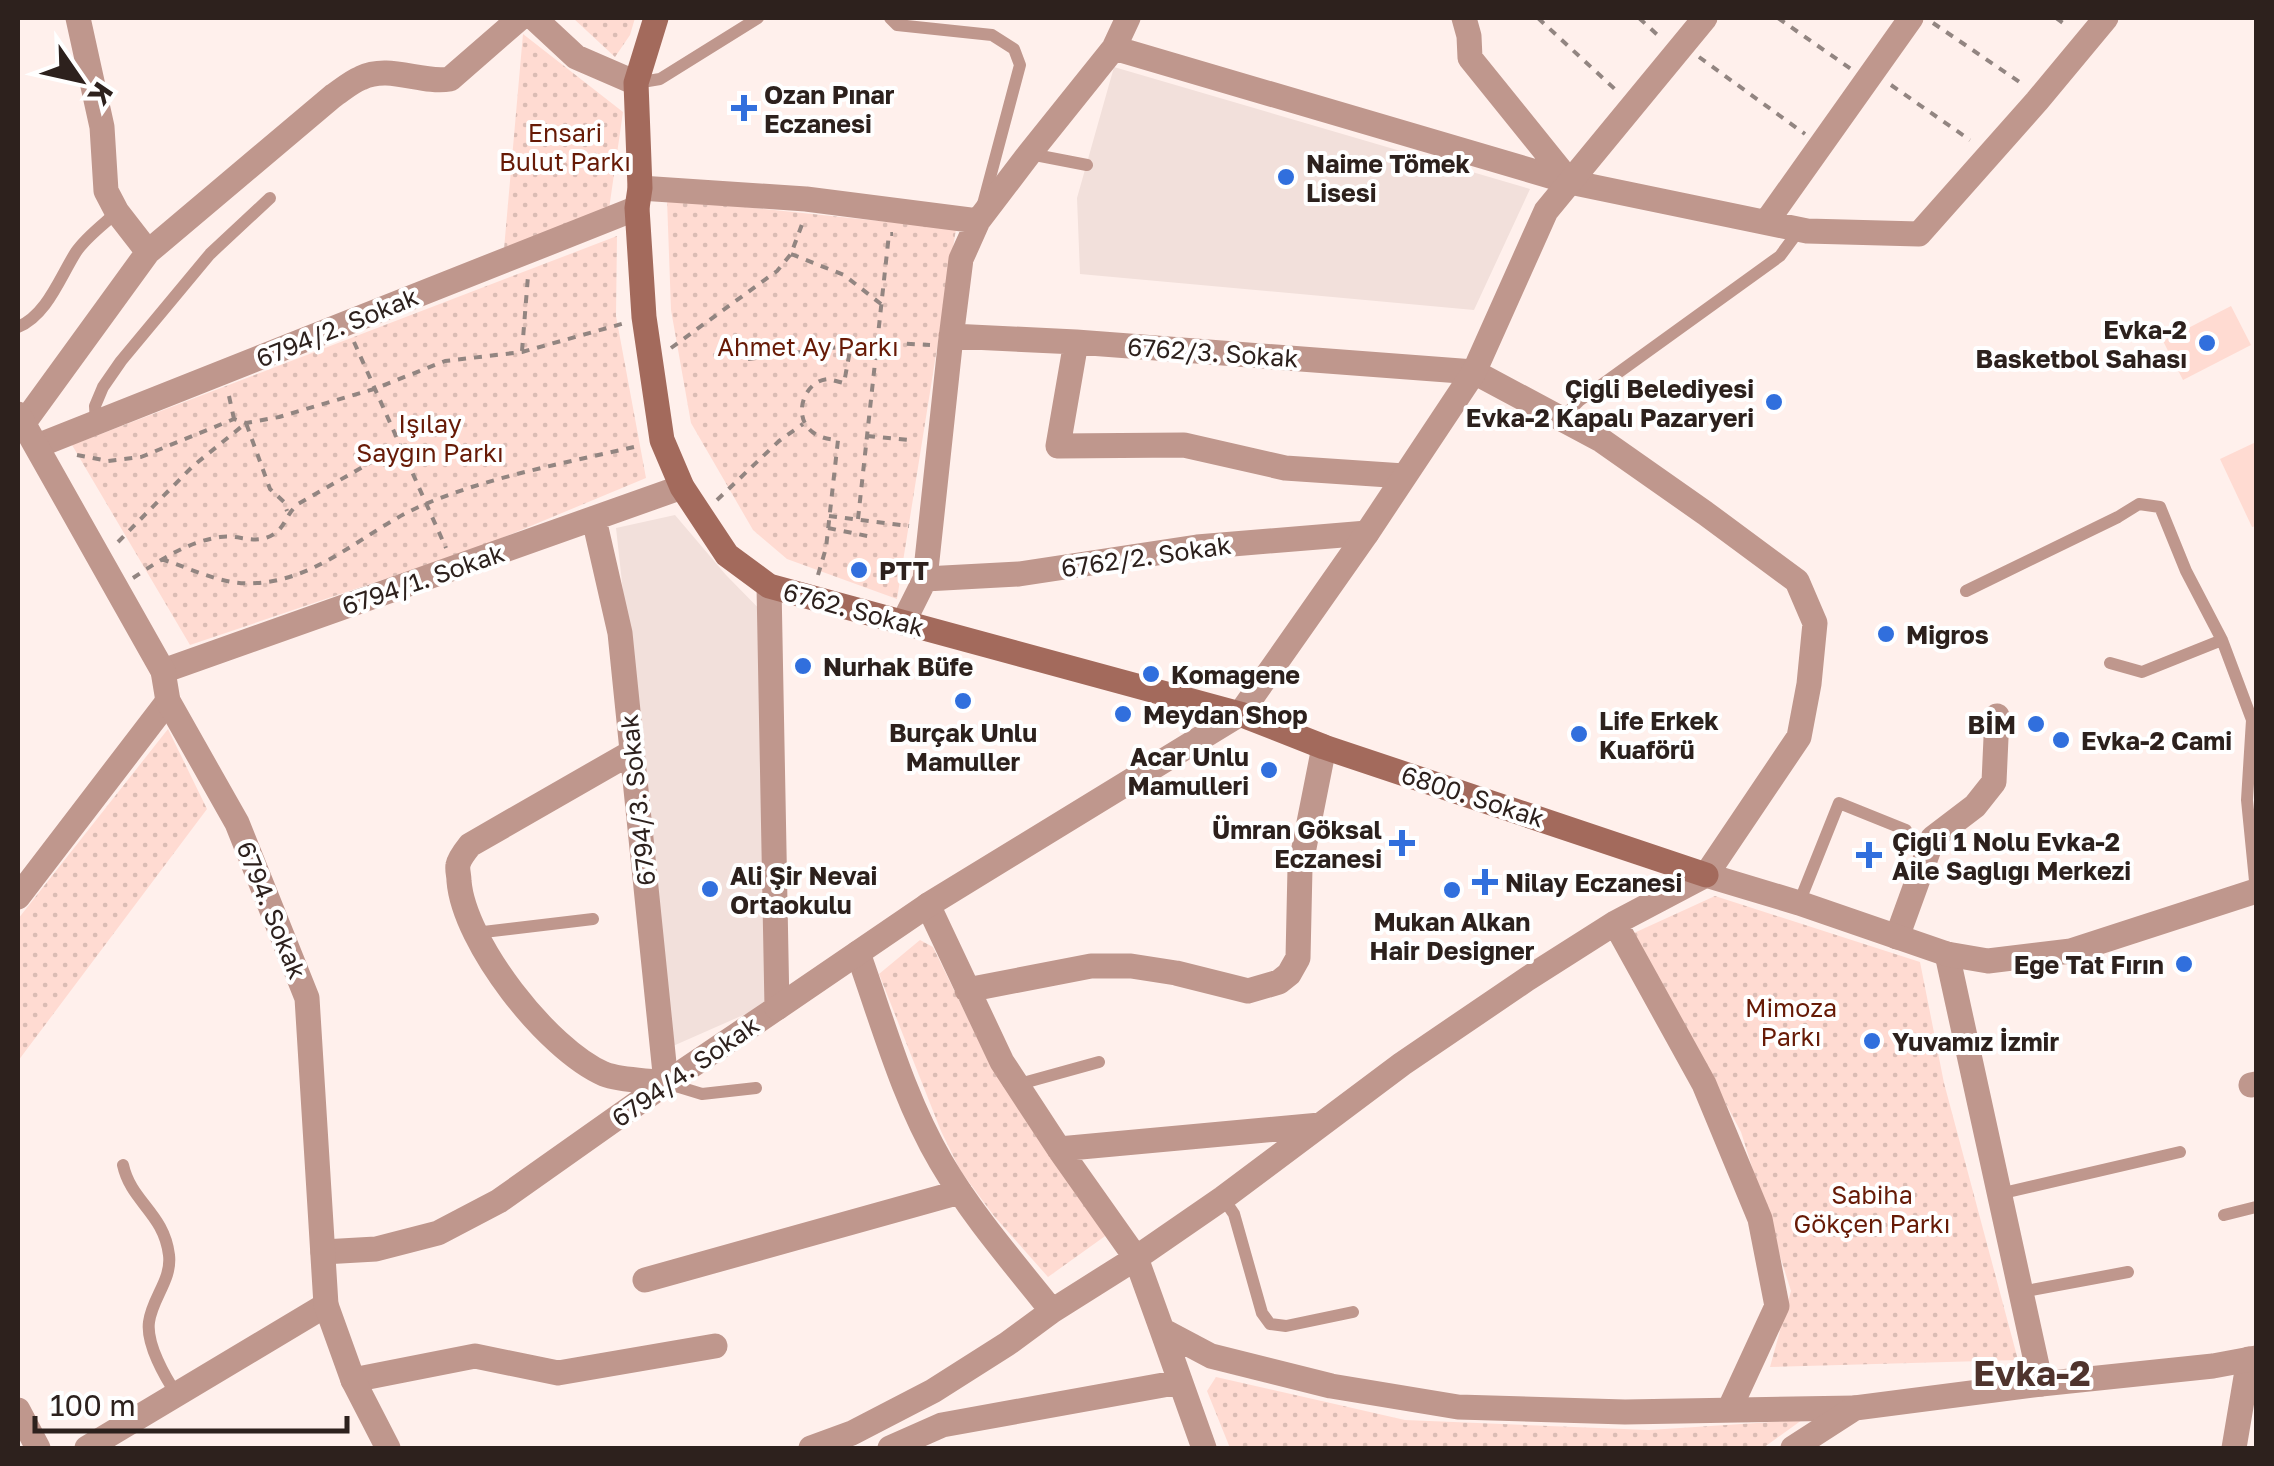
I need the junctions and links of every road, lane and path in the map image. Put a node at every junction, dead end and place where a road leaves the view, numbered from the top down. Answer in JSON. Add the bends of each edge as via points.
{"nodes":[{"id":1,"x":78,"y":18,"type":"edge"},
{"id":2,"x":520,"y":18,"type":"edge"},
{"id":3,"x":534,"y":18,"type":"edge"},
{"id":4,"x":656,"y":18,"type":"edge"},
{"id":5,"x":758,"y":18,"type":"edge"},
{"id":6,"x":890,"y":18,"type":"edge"},
{"id":7,"x":1128,"y":18,"type":"edge"},
{"id":8,"x":1464,"y":18,"type":"edge"},
{"id":9,"x":1538,"y":18,"type":"edge"},
{"id":10,"x":1639,"y":18,"type":"edge"},
{"id":11,"x":1705,"y":18,"type":"edge"},
{"id":12,"x":1778,"y":18,"type":"edge"},
{"id":13,"x":1911,"y":18,"type":"edge"},
{"id":14,"x":1926,"y":18,"type":"edge"},
{"id":15,"x":2132,"y":18,"type":"edge"},
{"id":16,"x":2104,"y":20,"type":"edge"},
{"id":17,"x":1114,"y":48,"type":"junction"},
{"id":18,"x":1679,"y":49,"type":"junction"},
{"id":19,"x":1870,"y":76,"type":"junction"},
{"id":20,"x":636,"y":84,"type":"junction"},
{"id":21,"x":2041,"y":96,"type":"junction"},
{"id":22,"x":1633,"y":106,"type":"junction"},
{"id":23,"x":1820,"y":146,"type":"junction"},
{"id":24,"x":1028,"y":154,"type":"junction"},
{"id":25,"x":1990,"y":154,"type":"junction"},
{"id":26,"x":1086,"y":165,"type":"dead end"},
{"id":27,"x":1570,"y":182,"type":"junction"},
{"id":28,"x":270,"y":198,"type":"dead end"},
{"id":29,"x":638,"y":198,"type":"junction"},
{"id":30,"x":806,"y":199,"type":"junction"},
{"id":31,"x":117,"y":212,"type":"junction"},
{"id":32,"x":907,"y":212,"type":"junction"},
{"id":33,"x":978,"y":221,"type":"junction"},
{"id":34,"x":1767,"y":221,"type":"junction"},
{"id":35,"x":1800,"y":229,"type":"junction"},
{"id":36,"x":530,"y":251,"type":"junction"},
{"id":37,"x":148,"y":252,"type":"junction"},
{"id":38,"x":791,"y":254,"type":"junction"},
{"id":39,"x":881,"y":304,"type":"junction"},
{"id":40,"x":644,"y":317,"type":"junction"},
{"id":41,"x":347,"y":324,"type":"junction"},
{"id":42,"x":18,"y":327,"type":"edge"},
{"id":43,"x":950,"y":341,"type":"junction"},
{"id":44,"x":876,"y":342,"type":"junction"},
{"id":45,"x":1076,"y":342,"type":"junction"},
{"id":46,"x":851,"y":346,"type":"junction"},
{"id":47,"x":522,"y":352,"type":"junction"},
{"id":48,"x":748,"y":359,"type":"dead end"},
{"id":49,"x":650,"y":362,"type":"junction"},
{"id":50,"x":1474,"y":372,"type":"junction"},
{"id":51,"x":374,"y":389,"type":"junction"},
{"id":52,"x":1561,"y":419,"type":"junction"},
{"id":53,"x":96,"y":422,"type":"junction"},
{"id":54,"x":246,"y":423,"type":"junction"},
{"id":55,"x":804,"y":424,"type":"junction"},
{"id":56,"x":26,"y":428,"type":"edge"},
{"id":57,"x":867,"y":436,"type":"junction"},
{"id":58,"x":662,"y":440,"type":"junction"},
{"id":59,"x":909,"y":440,"type":"dead end"},
{"id":60,"x":401,"y":445,"type":"junction"},
{"id":61,"x":1404,"y":476,"type":"junction"},
{"id":62,"x":682,"y":487,"type":"junction"},
{"id":63,"x":426,"y":504,"type":"junction"},
{"id":64,"x":288,"y":512,"type":"junction"},
{"id":65,"x":701,"y":515,"type":"junction"},
{"id":66,"x":829,"y":516,"type":"junction"},
{"id":67,"x":594,"y":519,"type":"junction"},
{"id":68,"x":858,"y":519,"type":"junction"},
{"id":69,"x":828,"y":528,"type":"junction"},
{"id":70,"x":930,"y":529,"type":"junction"},
{"id":71,"x":1367,"y":534,"type":"junction"},
{"id":72,"x":872,"y":537,"type":"dead end"},
{"id":73,"x":161,"y":560,"type":"junction"},
{"id":74,"x":101,"y":561,"type":"junction"},
{"id":75,"x":455,"y":568,"type":"junction"},
{"id":76,"x":925,"y":579,"type":"junction"},
{"id":77,"x":770,"y":586,"type":"junction"},
{"id":78,"x":117,"y":589,"type":"junction"},
{"id":79,"x":1966,"y":591,"type":"dead end"},
{"id":80,"x":811,"y":598,"type":"junction"},
{"id":81,"x":902,"y":623,"type":"junction"},
{"id":82,"x":2222,"y":640,"type":"junction"},
{"id":83,"x":2110,"y":663,"type":"dead end"},
{"id":84,"x":163,"y":670,"type":"junction"},
{"id":85,"x":168,"y":701,"type":"junction"},
{"id":86,"x":1240,"y":714,"type":"junction"},
{"id":87,"x":1997,"y":716,"type":"dead end"},
{"id":88,"x":1324,"y":747,"type":"junction"},
{"id":89,"x":632,"y":752,"type":"junction"},
{"id":90,"x":1906,"y":830,"type":"dead end"},
{"id":91,"x":1706,"y":874,"type":"junction"},
{"id":92,"x":2256,"y":891,"type":"edge"},
{"id":93,"x":18,"y":897,"type":"edge"},
{"id":94,"x":1799,"y":903,"type":"junction"},
{"id":95,"x":928,"y":905,"type":"junction"},
{"id":96,"x":594,"y":919,"type":"dead end"},
{"id":97,"x":1615,"y":924,"type":"junction"},
{"id":98,"x":475,"y":933,"type":"junction"},
{"id":99,"x":1897,"y":937,"type":"junction"},
{"id":100,"x":858,"y":953,"type":"junction"},
{"id":101,"x":1947,"y":954,"type":"junction"},
{"id":102,"x":966,"y":990,"type":"junction"},
{"id":103,"x":777,"y":1008,"type":"junction"},
{"id":104,"x":1099,"y":1062,"type":"dead end"},
{"id":105,"x":666,"y":1083,"type":"junction"},
{"id":106,"x":1016,"y":1084,"type":"junction"},
{"id":107,"x":756,"y":1088,"type":"dead end"},
{"id":108,"x":1320,"y":1125,"type":"junction"},
{"id":109,"x":1059,"y":1149,"type":"junction"},
{"id":110,"x":2180,"y":1152,"type":"dead end"},
{"id":111,"x":124,"y":1164,"type":"dead end"},
{"id":112,"x":960,"y":1192,"type":"junction"},
{"id":113,"x":2000,"y":1194,"type":"junction"},
{"id":114,"x":1223,"y":1198,"type":"junction"},
{"id":115,"x":2256,"y":1207,"type":"edge"},
{"id":116,"x":2224,"y":1215,"type":"dead end"},
{"id":117,"x":322,"y":1252,"type":"junction"},
{"id":118,"x":1136,"y":1258,"type":"junction"},
{"id":119,"x":2128,"y":1272,"type":"dead end"},
{"id":120,"x":646,"y":1280,"type":"dead end"},
{"id":121,"x":2020,"y":1292,"type":"junction"},
{"id":122,"x":326,"y":1306,"type":"junction"},
{"id":123,"x":1052,"y":1310,"type":"junction"},
{"id":124,"x":1353,"y":1312,"type":"dead end"},
{"id":125,"x":1162,"y":1330,"type":"junction"},
{"id":126,"x":715,"y":1346,"type":"dead end"},
{"id":127,"x":2253,"y":1359,"type":"edge"},
{"id":128,"x":353,"y":1380,"type":"junction"},
{"id":129,"x":1180,"y":1382,"type":"junction"},
{"id":130,"x":2041,"y":1384,"type":"junction"},
{"id":131,"x":933,"y":1391,"type":"junction"},
{"id":132,"x":177,"y":1395,"type":"junction"},
{"id":133,"x":2249,"y":1398,"type":"edge"},
{"id":134,"x":1855,"y":1408,"type":"junction"},
{"id":135,"x":18,"y":1410,"type":"edge"},
{"id":136,"x":1728,"y":1410,"type":"junction"},
{"id":137,"x":942,"y":1425,"type":"junction"},
{"id":138,"x":38,"y":1448,"type":"edge"},
{"id":139,"x":87,"y":1448,"type":"edge"},
{"id":140,"x":388,"y":1448,"type":"edge"},
{"id":141,"x":811,"y":1448,"type":"edge"},
{"id":142,"x":890,"y":1448,"type":"edge"},
{"id":143,"x":1204,"y":1448,"type":"edge"},
{"id":144,"x":1792,"y":1448,"type":"edge"},
{"id":145,"x":2234,"y":1448,"type":"edge"}],
"edges":[{"from":1,"to":31,"type":"street","via":[[102,127],[106,191]]},
{"from":2,"to":37,"type":"street","via":[[450,78],[364,76]]},
{"from":3,"to":20,"type":"street","via":[[576,57]]},
{"from":4,"to":20,"type":"main road","name":"6762. Sokak"},
{"from":5,"to":20,"type":"lane","via":[[660,79]]},
{"from":6,"to":33,"type":"lane","via":[[898,25],[992,35],[1014,49],[1020,65]]},
{"from":7,"to":17,"type":"street"},
{"from":8,"to":27,"type":"street","via":[[1470,58]]},
{"from":9,"to":22,"type":"path"},
{"from":10,"to":18,"type":"path"},
{"from":11,"to":18,"type":"street"},
{"from":12,"to":19,"type":"path"},
{"from":13,"to":19,"type":"street"},
{"from":14,"to":21,"type":"path"},
{"from":15,"to":16,"type":"street"},
{"from":16,"to":21,"type":"street"},
{"from":17,"to":24,"type":"street"},
{"from":17,"to":27,"type":"street"},
{"from":18,"to":22,"type":"street"},
{"from":18,"to":23,"type":"path"},
{"from":19,"to":23,"type":"street"},
{"from":19,"to":25,"type":"path"},
{"from":20,"to":29,"type":"main road","name":"6762. Sokak"},
{"from":21,"to":25,"type":"street"},
{"from":22,"to":27,"type":"street"},
{"from":23,"to":34,"type":"street"},
{"from":24,"to":26,"type":"lane"},
{"from":24,"to":33,"type":"street"},
{"from":25,"to":35,"type":"street","via":[[1919,234]]},
{"from":27,"to":34,"type":"street"},
{"from":27,"to":50,"type":"street","via":[[1546,211]]},
{"from":28,"to":53,"type":"lane","via":[[210,254],[121,361],[95,406]]},
{"from":29,"to":30,"type":"street"},
{"from":29,"to":36,"type":"street","name":"6794/2. Sokak"},
{"from":29,"to":40,"type":"main road","name":"6762. Sokak"},
{"from":30,"to":32,"type":"street"},
{"from":30,"to":38,"type":"path","via":[[804,226]]},
{"from":31,"to":37,"type":"street"},
{"from":31,"to":42,"type":"lane","via":[[78,248],[56,288],[30,322]]},
{"from":32,"to":33,"type":"street"},
{"from":32,"to":39,"type":"path","via":[[905,234],[890,234]]},
{"from":33,"to":43,"type":"street","via":[[961,259]]},
{"from":34,"to":35,"type":"street"},
{"from":35,"to":52,"type":"lane","via":[[1780,256]]},
{"from":36,"to":41,"type":"street","name":"6794/2. Sokak"},
{"from":36,"to":47,"type":"path"},
{"from":37,"to":56,"type":"street"},
{"from":38,"to":39,"type":"path","via":[[844,275]]},
{"from":38,"to":49,"type":"path"},
{"from":39,"to":44,"type":"path"},
{"from":40,"to":47,"type":"path"},
{"from":40,"to":49,"type":"main road","name":"6762. Sokak"},
{"from":41,"to":51,"type":"path"},
{"from":41,"to":53,"type":"street","name":"6794/2. Sokak"},
{"from":43,"to":44,"type":"path"},
{"from":43,"to":45,"type":"street","name":"6762/3. Sokak"},
{"from":43,"to":70,"type":"street"},
{"from":44,"to":46,"type":"path"},
{"from":44,"to":57,"type":"path"},
{"from":45,"to":50,"type":"street","name":"6762/3. Sokak"},
{"from":45,"to":61,"type":"street","via":[[1058,446],[1184,445],[1284,468]]},
{"from":46,"to":48,"type":"path"},
{"from":46,"to":55,"type":"path","via":[[844,384],[828,379],[804,396]]},
{"from":47,"to":51,"type":"path","via":[[446,362]]},
{"from":49,"to":58,"type":"main road","name":"6762. Sokak"},
{"from":50,"to":52,"type":"street"},
{"from":50,"to":61,"type":"street"},
{"from":51,"to":54,"type":"path"},
{"from":51,"to":60,"type":"path"},
{"from":52,"to":91,"type":"street","via":[[1601,440],[1797,581],[1814,623],[1800,737]]},
{"from":53,"to":56,"type":"street","name":"6794/2. Sokak"},
{"from":54,"to":56,"type":"path","via":[[234,419],[108,462]]},
{"from":54,"to":64,"type":"path","via":[[270,488]]},
{"from":54,"to":74,"type":"path","via":[[193,466]]},
{"from":55,"to":65,"type":"path"},
{"from":55,"to":66,"type":"path","via":[[813,434],[838,440]]},
{"from":56,"to":74,"type":"street","name":"6794. Sokak"},
{"from":57,"to":59,"type":"path"},
{"from":57,"to":68,"type":"path"},
{"from":58,"to":62,"type":"main road","name":"6762. Sokak"},
{"from":58,"to":63,"type":"path","via":[[471,486]]},
{"from":60,"to":63,"type":"path"},
{"from":60,"to":64,"type":"path"},
{"from":61,"to":71,"type":"street"},
{"from":62,"to":65,"type":"main road","name":"6762. Sokak"},
{"from":62,"to":67,"type":"street","name":"6794/1. Sokak"},
{"from":63,"to":73,"type":"path","via":[[284,579],[225,581]]},
{"from":63,"to":75,"type":"path"},
{"from":64,"to":73,"type":"path","via":[[270,537],[224,536]]},
{"from":65,"to":77,"type":"main road","name":"6762. Sokak","via":[[728,555]]},
{"from":66,"to":68,"type":"path"},
{"from":66,"to":69,"type":"path"},
{"from":67,"to":75,"type":"street","name":"6794/1. Sokak"},
{"from":67,"to":89,"type":"street","name":"6794/3. Sokak","via":[[620,633]]},
{"from":68,"to":70,"type":"path"},
{"from":69,"to":72,"type":"path"},
{"from":69,"to":80,"type":"path"},
{"from":70,"to":76,"type":"street"},
{"from":71,"to":76,"type":"street","name":"6762/2. Sokak"},
{"from":71,"to":86,"type":"street"},
{"from":73,"to":78,"type":"path"},
{"from":74,"to":78,"type":"street","name":"6794. Sokak"},
{"from":75,"to":84,"type":"street","name":"6794/1. Sokak"},
{"from":76,"to":81,"type":"street"},
{"from":77,"to":80,"type":"main road","name":"6762. Sokak"},
{"from":77,"to":103,"type":"street","name":"6794/4. Sokak"},
{"from":78,"to":84,"type":"street","name":"6794. Sokak"},
{"from":79,"to":82,"type":"lane","via":[[2139,504],[2160,507]]},
{"from":80,"to":81,"type":"main road","name":"6762. Sokak"},
{"from":81,"to":86,"type":"main road","name":"6762. Sokak"},
{"from":82,"to":83,"type":"lane","via":[[2142,672]]},
{"from":82,"to":92,"type":"lane","via":[[2252,720],[2247,800]]},
{"from":84,"to":85,"type":"street","name":"6794. Sokak"},
{"from":85,"to":93,"type":"street"},
{"from":85,"to":117,"type":"street","name":"6794. Sokak","via":[[237,823],[307,998]]},
{"from":86,"to":88,"type":"main road","name":"6800. Sokak"},
{"from":86,"to":95,"type":"street"},
{"from":87,"to":99,"type":"street","via":[[1994,782],[1933,838]]},
{"from":88,"to":91,"type":"main road","name":"6800. Sokak"},
{"from":88,"to":102,"type":"street","via":[[1300,868],[1298,958],[1279,982],[1248,991],[1176,973],[1091,966]]},
{"from":89,"to":98,"type":"street","via":[[470,845],[458,864],[460,896]]},
{"from":89,"to":105,"type":"street","name":"6794/3. Sokak"},
{"from":90,"to":94,"type":"lane","via":[[1839,803]]},
{"from":91,"to":94,"type":"street"},
{"from":91,"to":97,"type":"street"},
{"from":92,"to":101,"type":"street","via":[[2071,950],[1988,962]]},
{"from":94,"to":99,"type":"street"},
{"from":95,"to":100,"type":"street"},
{"from":95,"to":102,"type":"street"},
{"from":96,"to":98,"type":"lane"},
{"from":97,"to":108,"type":"street"},
{"from":97,"to":136,"type":"street","via":[[1704,1084],[1760,1219],[1777,1306]]},
{"from":98,"to":105,"type":"street","via":[[520,1003],[577,1056],[606,1075]]},
{"from":99,"to":101,"type":"street"},
{"from":100,"to":103,"type":"street"},
{"from":100,"to":112,"type":"street","via":[[911,1103]]},
{"from":101,"to":113,"type":"street"},
{"from":102,"to":106,"type":"street"},
{"from":103,"to":105,"type":"street","name":"6794/4. Sokak"},
{"from":104,"to":106,"type":"lane"},
{"from":105,"to":107,"type":"lane","via":[[702,1094]]},
{"from":105,"to":117,"type":"street","name":"6794/4. Sokak","via":[[499,1202],[438,1234],[376,1249]]},
{"from":106,"to":109,"type":"street"},
{"from":108,"to":109,"type":"street"},
{"from":108,"to":114,"type":"street"},
{"from":109,"to":118,"type":"street"},
{"from":110,"to":113,"type":"lane"},
{"from":111,"to":132,"type":"lane","via":[[169,1250],[170,1267],[148,1324],[160,1369]]},
{"from":112,"to":120,"type":"street"},
{"from":112,"to":123,"type":"street"},
{"from":113,"to":121,"type":"street"},
{"from":114,"to":118,"type":"street"},
{"from":114,"to":124,"type":"lane","via":[[1270,1324]]},
{"from":115,"to":116,"type":"lane"},
{"from":117,"to":122,"type":"street","name":"6794. Sokak"},
{"from":118,"to":123,"type":"street"},
{"from":118,"to":125,"type":"street"},
{"from":119,"to":121,"type":"lane"},
{"from":121,"to":130,"type":"street"},
{"from":122,"to":128,"type":"street","name":"6794. Sokak"},
{"from":122,"to":132,"type":"street"},
{"from":123,"to":131,"type":"street"},
{"from":125,"to":129,"type":"street"},
{"from":125,"to":136,"type":"street","via":[[1211,1356],[1331,1386],[1458,1407]]},
{"from":126,"to":128,"type":"street","via":[[558,1372],[475,1356]]},
{"from":127,"to":130,"type":"street"},
{"from":127,"to":133,"type":"street"},
{"from":128,"to":140,"type":"street","name":"6794. Sokak"},
{"from":129,"to":137,"type":"street"},
{"from":129,"to":143,"type":"street"},
{"from":130,"to":134,"type":"street"},
{"from":131,"to":137,"type":"lane"},
{"from":131,"to":141,"type":"street"},
{"from":132,"to":139,"type":"street"},
{"from":133,"to":145,"type":"street"},
{"from":134,"to":136,"type":"street"},
{"from":134,"to":144,"type":"street"},
{"from":135,"to":138,"type":"street"},
{"from":137,"to":142,"type":"street"}]}
